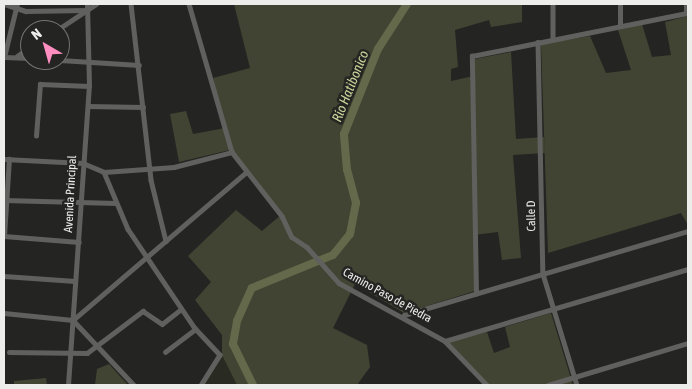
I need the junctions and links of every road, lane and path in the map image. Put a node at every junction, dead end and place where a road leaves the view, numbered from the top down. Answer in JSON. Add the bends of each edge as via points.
{"nodes":[{"id":1,"x":4,"y":4,"type":"edge"},
{"id":2,"x":87,"y":4,"type":"edge"},
{"id":3,"x":96,"y":4,"type":"edge"},
{"id":4,"x":131,"y":4,"type":"edge"},
{"id":5,"x":189,"y":4,"type":"edge"},
{"id":6,"x":553,"y":4,"type":"edge"},
{"id":7,"x":620,"y":4,"type":"edge"},
{"id":8,"x":686,"y":4,"type":"edge"},
{"id":9,"x":16,"y":6,"type":"edge"},
{"id":10,"x":87,"y":10,"type":"junction"},
{"id":11,"x":687,"y":13,"type":"edge"},
{"id":12,"x":70,"y":21,"type":"edge"},
{"id":13,"x":620,"y":25,"type":"junction"},
{"id":14,"x":553,"y":39,"type":"junction"},
{"id":15,"x":538,"y":42,"type":"junction"},
{"id":16,"x":20,"y":54,"type":"edge"},
{"id":17,"x":4,"y":57,"type":"edge"},
{"id":18,"x":16,"y":57,"type":"junction"},
{"id":19,"x":20,"y":57,"type":"edge"},
{"id":20,"x":70,"y":61,"type":"edge"},
{"id":21,"x":89,"y":62,"type":"junction"},
{"id":22,"x":139,"y":65,"type":"junction"},
{"id":23,"x":89,"y":86,"type":"junction"},
{"id":24,"x":88,"y":106,"type":"junction"},
{"id":25,"x":143,"y":106,"type":"junction"},
{"id":26,"x":36,"y":136,"type":"dead end"},
{"id":27,"x":232,"y":152,"type":"junction"},
{"id":28,"x":6,"y":159,"type":"edge"},
{"id":29,"x":83,"y":163,"type":"junction"},
{"id":30,"x":150,"y":168,"type":"junction"},
{"id":31,"x":104,"y":172,"type":"junction"},
{"id":32,"x":246,"y":172,"type":"junction"},
{"id":33,"x":5,"y":200,"type":"edge"},
{"id":34,"x":116,"y":203,"type":"junction"},
{"id":35,"x":81,"y":204,"type":"junction"},
{"id":36,"x":688,"y":231,"type":"edge"},
{"id":37,"x":4,"y":236,"type":"edge"},
{"id":38,"x":166,"y":241,"type":"junction"},
{"id":39,"x":78,"y":242,"type":"junction"},
{"id":40,"x":148,"y":257,"type":"junction"},
{"id":41,"x":688,"y":269,"type":"edge"},
{"id":42,"x":543,"y":274,"type":"junction"},
{"id":43,"x":4,"y":276,"type":"edge"},
{"id":44,"x":75,"y":281,"type":"junction"},
{"id":45,"x":476,"y":294,"type":"junction"},
{"id":46,"x":181,"y":309,"type":"junction"},
{"id":47,"x":554,"y":309,"type":"junction"},
{"id":48,"x":4,"y":313,"type":"edge"},
{"id":49,"x":404,"y":315,"type":"junction"},
{"id":50,"x":74,"y":320,"type":"junction"},
{"id":51,"x":195,"y":329,"type":"junction"},
{"id":52,"x":445,"y":341,"type":"junction"},
{"id":53,"x":688,"y":343,"type":"edge"},
{"id":54,"x":98,"y":347,"type":"junction"},
{"id":55,"x":9,"y":352,"type":"dead end"},
{"id":56,"x":165,"y":352,"type":"dead end"},
{"id":57,"x":70,"y":356,"type":"junction"},
{"id":58,"x":575,"y":378,"type":"junction"},
{"id":59,"x":68,"y":385,"type":"edge"},
{"id":60,"x":134,"y":385,"type":"edge"},
{"id":61,"x":201,"y":385,"type":"edge"},
{"id":62,"x":487,"y":385,"type":"edge"},
{"id":63,"x":548,"y":385,"type":"edge"},
{"id":64,"x":577,"y":385,"type":"edge"}],
"edges":[{"from":1,"to":9,"type":"street"},
{"from":2,"to":10,"type":"street","name":"Avenida Principal"},
{"from":3,"to":10,"type":"street"},
{"from":4,"to":22,"type":"street"},
{"from":5,"to":27,"type":"street","name":"Camino Paso de Piedra"},
{"from":6,"to":14,"type":"street"},
{"from":7,"to":13,"type":"street"},
{"from":8,"to":11,"type":"street"},
{"from":9,"to":10,"type":"street"},
{"from":9,"to":17,"type":"street"},
{"from":10,"to":12,"type":"street"},
{"from":10,"to":21,"type":"street","name":"Avenida Principal"},
{"from":11,"to":13,"type":"street"},
{"from":13,"to":14,"type":"street"},
{"from":14,"to":15,"type":"street"},
{"from":15,"to":42,"type":"street","name":"Calle D"},
{"from":15,"to":45,"type":"street","via":[[472,56]]},
{"from":16,"to":18,"type":"street"},
{"from":17,"to":18,"type":"street"},
{"from":18,"to":19,"type":"street"},
{"from":20,"to":21,"type":"street"},
{"from":21,"to":22,"type":"street"},
{"from":21,"to":23,"type":"street","name":"Avenida Principal"},
{"from":22,"to":25,"type":"street"},
{"from":23,"to":24,"type":"street","name":"Avenida Principal"},
{"from":23,"to":26,"type":"street","via":[[40,84]]},
{"from":24,"to":25,"type":"street"},
{"from":24,"to":29,"type":"street","name":"Avenida Principal"},
{"from":25,"to":30,"type":"street"},
{"from":27,"to":30,"type":"street"},
{"from":27,"to":32,"type":"street","name":"Camino Paso de Piedra"},
{"from":28,"to":29,"type":"street"},
{"from":28,"to":33,"type":"street"},
{"from":29,"to":31,"type":"street"},
{"from":29,"to":35,"type":"street","name":"Avenida Principal"},
{"from":30,"to":31,"type":"street"},
{"from":30,"to":38,"type":"street"},
{"from":31,"to":34,"type":"street"},
{"from":32,"to":38,"type":"street"},
{"from":32,"to":49,"type":"street","name":"Camino Paso de Piedra","via":[[292,237],[314,253],[339,283]]},
{"from":33,"to":35,"type":"street"},
{"from":33,"to":37,"type":"street"},
{"from":34,"to":35,"type":"street"},
{"from":34,"to":40,"type":"street"},
{"from":35,"to":39,"type":"street","name":"Avenida Principal"},
{"from":36,"to":42,"type":"street"},
{"from":37,"to":39,"type":"street"},
{"from":38,"to":40,"type":"street"},
{"from":39,"to":44,"type":"street","name":"Avenida Principal"},
{"from":40,"to":46,"type":"street"},
{"from":40,"to":50,"type":"street"},
{"from":41,"to":47,"type":"street"},
{"from":42,"to":45,"type":"street"},
{"from":42,"to":47,"type":"street","name":"Calle D"},
{"from":43,"to":44,"type":"street"},
{"from":44,"to":50,"type":"street","name":"Avenida Principal"},
{"from":45,"to":49,"type":"street"},
{"from":46,"to":51,"type":"street"},
{"from":46,"to":54,"type":"street","via":[[162,324],[143,311]]},
{"from":47,"to":52,"type":"street"},
{"from":47,"to":58,"type":"street","name":"Calle D"},
{"from":48,"to":50,"type":"street"},
{"from":49,"to":52,"type":"street","name":"Camino Paso de Piedra"},
{"from":50,"to":54,"type":"street"},
{"from":50,"to":57,"type":"street","name":"Avenida Principal"},
{"from":51,"to":56,"type":"street"},
{"from":51,"to":61,"type":"street","via":[[220,355]]},
{"from":52,"to":62,"type":"street","name":"Camino Paso de Piedra"},
{"from":53,"to":58,"type":"street"},
{"from":54,"to":57,"type":"street"},
{"from":54,"to":60,"type":"street"},
{"from":55,"to":57,"type":"street"},
{"from":57,"to":59,"type":"street","name":"Avenida Principal"},
{"from":58,"to":63,"type":"street"},
{"from":58,"to":64,"type":"street","name":"Calle D"}]}
